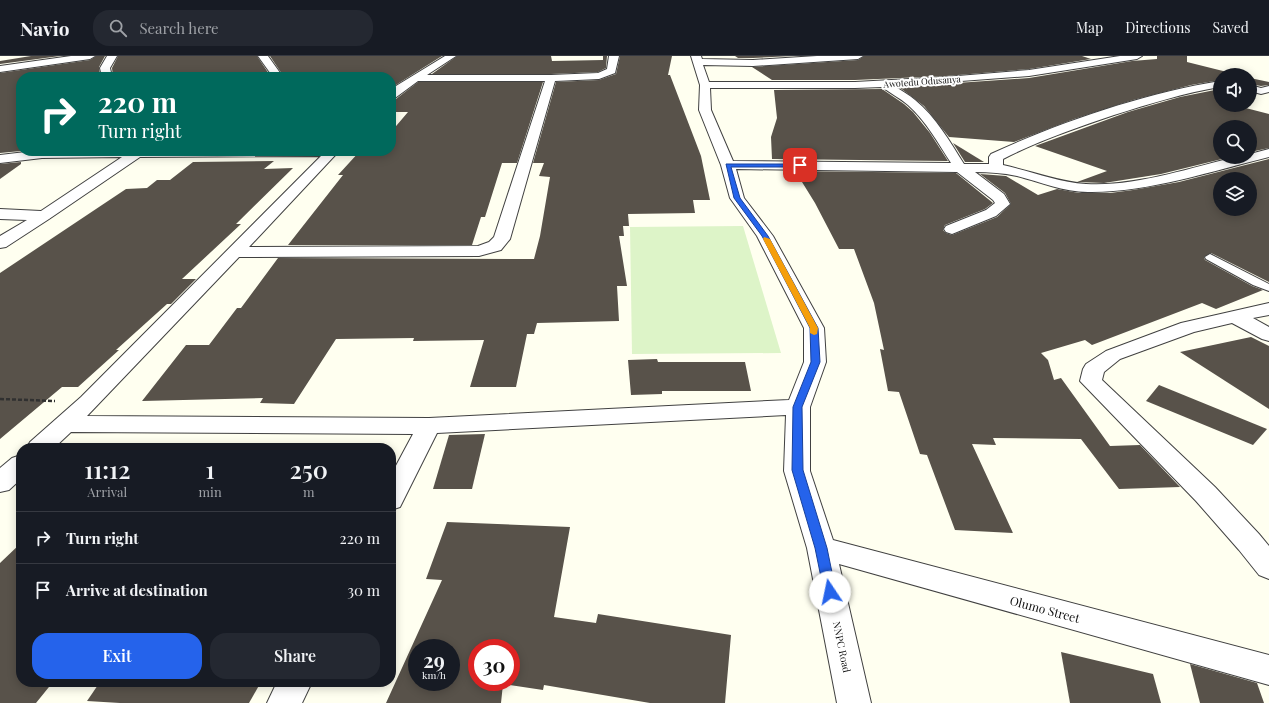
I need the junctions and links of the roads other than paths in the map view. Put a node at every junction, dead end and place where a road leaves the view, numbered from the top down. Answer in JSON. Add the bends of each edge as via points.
{"nodes":[{"id":1,"x":90,"y":56,"type":"edge"},
{"id":2,"x":112,"y":56,"type":"edge"},
{"id":3,"x":263,"y":56,"type":"edge"},
{"id":4,"x":451,"y":56,"type":"edge"},
{"id":5,"x":614,"y":56,"type":"edge"},
{"id":6,"x":858,"y":56,"type":"edge"},
{"id":7,"x":1137,"y":56,"type":"edge"},
{"id":8,"x":697,"y":59,"type":"edge"},
{"id":9,"x":0,"y":69,"type":"edge"},
{"id":10,"x":105,"y":72,"type":"edge"},
{"id":11,"x":274,"y":72,"type":"edge"},
{"id":12,"x":416,"y":78,"type":"junction"},
{"id":13,"x":551,"y":78,"type":"junction"},
{"id":14,"x":885,"y":84,"type":"junction"},
{"id":15,"x":705,"y":85,"type":"junction"},
{"id":16,"x":1213,"y":85,"type":"edge"},
{"id":17,"x":396,"y":92,"type":"edge"},
{"id":18,"x":1269,"y":153,"type":"edge"},
{"id":19,"x":25,"y":156,"type":"edge"},
{"id":20,"x":133,"y":156,"type":"edge"},
{"id":21,"x":328,"y":156,"type":"edge"},
{"id":22,"x":0,"y":159,"type":"edge"},
{"id":23,"x":728,"y":165,"type":"junction"},
{"id":24,"x":960,"y":167,"type":"junction"},
{"id":25,"x":996,"y":168,"type":"junction"},
{"id":26,"x":0,"y":214,"type":"edge"},
{"id":27,"x":44,"y":216,"type":"junction"},
{"id":28,"x":952,"y":229,"type":"dead end"},
{"id":29,"x":0,"y":243,"type":"edge"},
{"id":30,"x":234,"y":252,"type":"junction"},
{"id":31,"x":1210,"y":257,"type":"dead end"},
{"id":32,"x":1269,"y":288,"type":"edge"},
{"id":33,"x":1269,"y":309,"type":"edge"},
{"id":34,"x":1235,"y":317,"type":"junction"},
{"id":35,"x":1269,"y":335,"type":"edge"},
{"id":36,"x":798,"y":407,"type":"junction"},
{"id":37,"x":67,"y":424,"type":"junction"},
{"id":38,"x":429,"y":426,"type":"junction"},
{"id":39,"x":46,"y":443,"type":"edge"},
{"id":40,"x":16,"y":469,"type":"edge"},
{"id":41,"x":0,"y":483,"type":"edge"},
{"id":42,"x":396,"y":490,"type":"edge"},
{"id":43,"x":821,"y":548,"type":"junction"},
{"id":44,"x":1269,"y":567,"type":"edge"},
{"id":45,"x":1269,"y":670,"type":"edge"},
{"id":46,"x":292,"y":687,"type":"edge"},
{"id":47,"x":284,"y":703,"type":"edge"},
{"id":48,"x":854,"y":703,"type":"edge"}],
"edges":[{"from":1,"to":9,"type":"street"},
{"from":2,"to":10,"type":"street","via":[[104,68]]},
{"from":3,"to":11,"type":"street"},
{"from":4,"to":12,"type":"street"},
{"from":5,"to":13,"type":"street","via":[[612,71],[608,74]]},
{"from":6,"to":8,"type":"street","via":[[753,62]]},
{"from":7,"to":14,"type":"street","name":"Awotedu Odusanya","via":[[1030,73]]},
{"from":8,"to":15,"type":"street","name":"NNPC Road"},
{"from":12,"to":13,"type":"street"},
{"from":12,"to":17,"type":"street"},
{"from":13,"to":30,"type":"street","via":[[502,239],[495,246],[479,250]]},
{"from":14,"to":15,"type":"street","name":"Awotedu Odusanya"},
{"from":14,"to":24,"type":"street","via":[[922,113]]},
{"from":15,"to":23,"type":"street","name":"NNPC Road","via":[[705,110]]},
{"from":16,"to":25,"type":"street","via":[[1180,91],[1030,142],[996,157]]},
{"from":18,"to":25,"type":"street","via":[[1136,185],[1087,188],[1056,184]]},
{"from":19,"to":22,"type":"street"},
{"from":20,"to":27,"type":"street"},
{"from":21,"to":30,"type":"street"},
{"from":23,"to":24,"type":"street"},
{"from":23,"to":36,"type":"street","name":"NNPC Road","via":[[737,198],[765,236],[814,328],[815,362]]},
{"from":24,"to":25,"type":"street"},
{"from":24,"to":28,"type":"street","via":[[998,197],[1003,204],[991,213]]},
{"from":26,"to":27,"type":"street"},
{"from":27,"to":29,"type":"street"},
{"from":30,"to":37,"type":"street"},
{"from":31,"to":32,"type":"lane"},
{"from":33,"to":34,"type":"street"},
{"from":34,"to":35,"type":"street"},
{"from":34,"to":44,"type":"street","via":[[1188,327],[1113,355],[1094,369],[1091,381],[1210,498]]},
{"from":36,"to":38,"type":"street"},
{"from":36,"to":43,"type":"street","name":"NNPC Road","via":[[797,470]]},
{"from":37,"to":38,"type":"street"},
{"from":37,"to":39,"type":"street"},
{"from":38,"to":42,"type":"street"},
{"from":40,"to":41,"type":"street"},
{"from":43,"to":45,"type":"street","name":"Olumo Street"},
{"from":43,"to":48,"type":"street","name":"NNPC Road"},
{"from":46,"to":47,"type":"street"}]}
